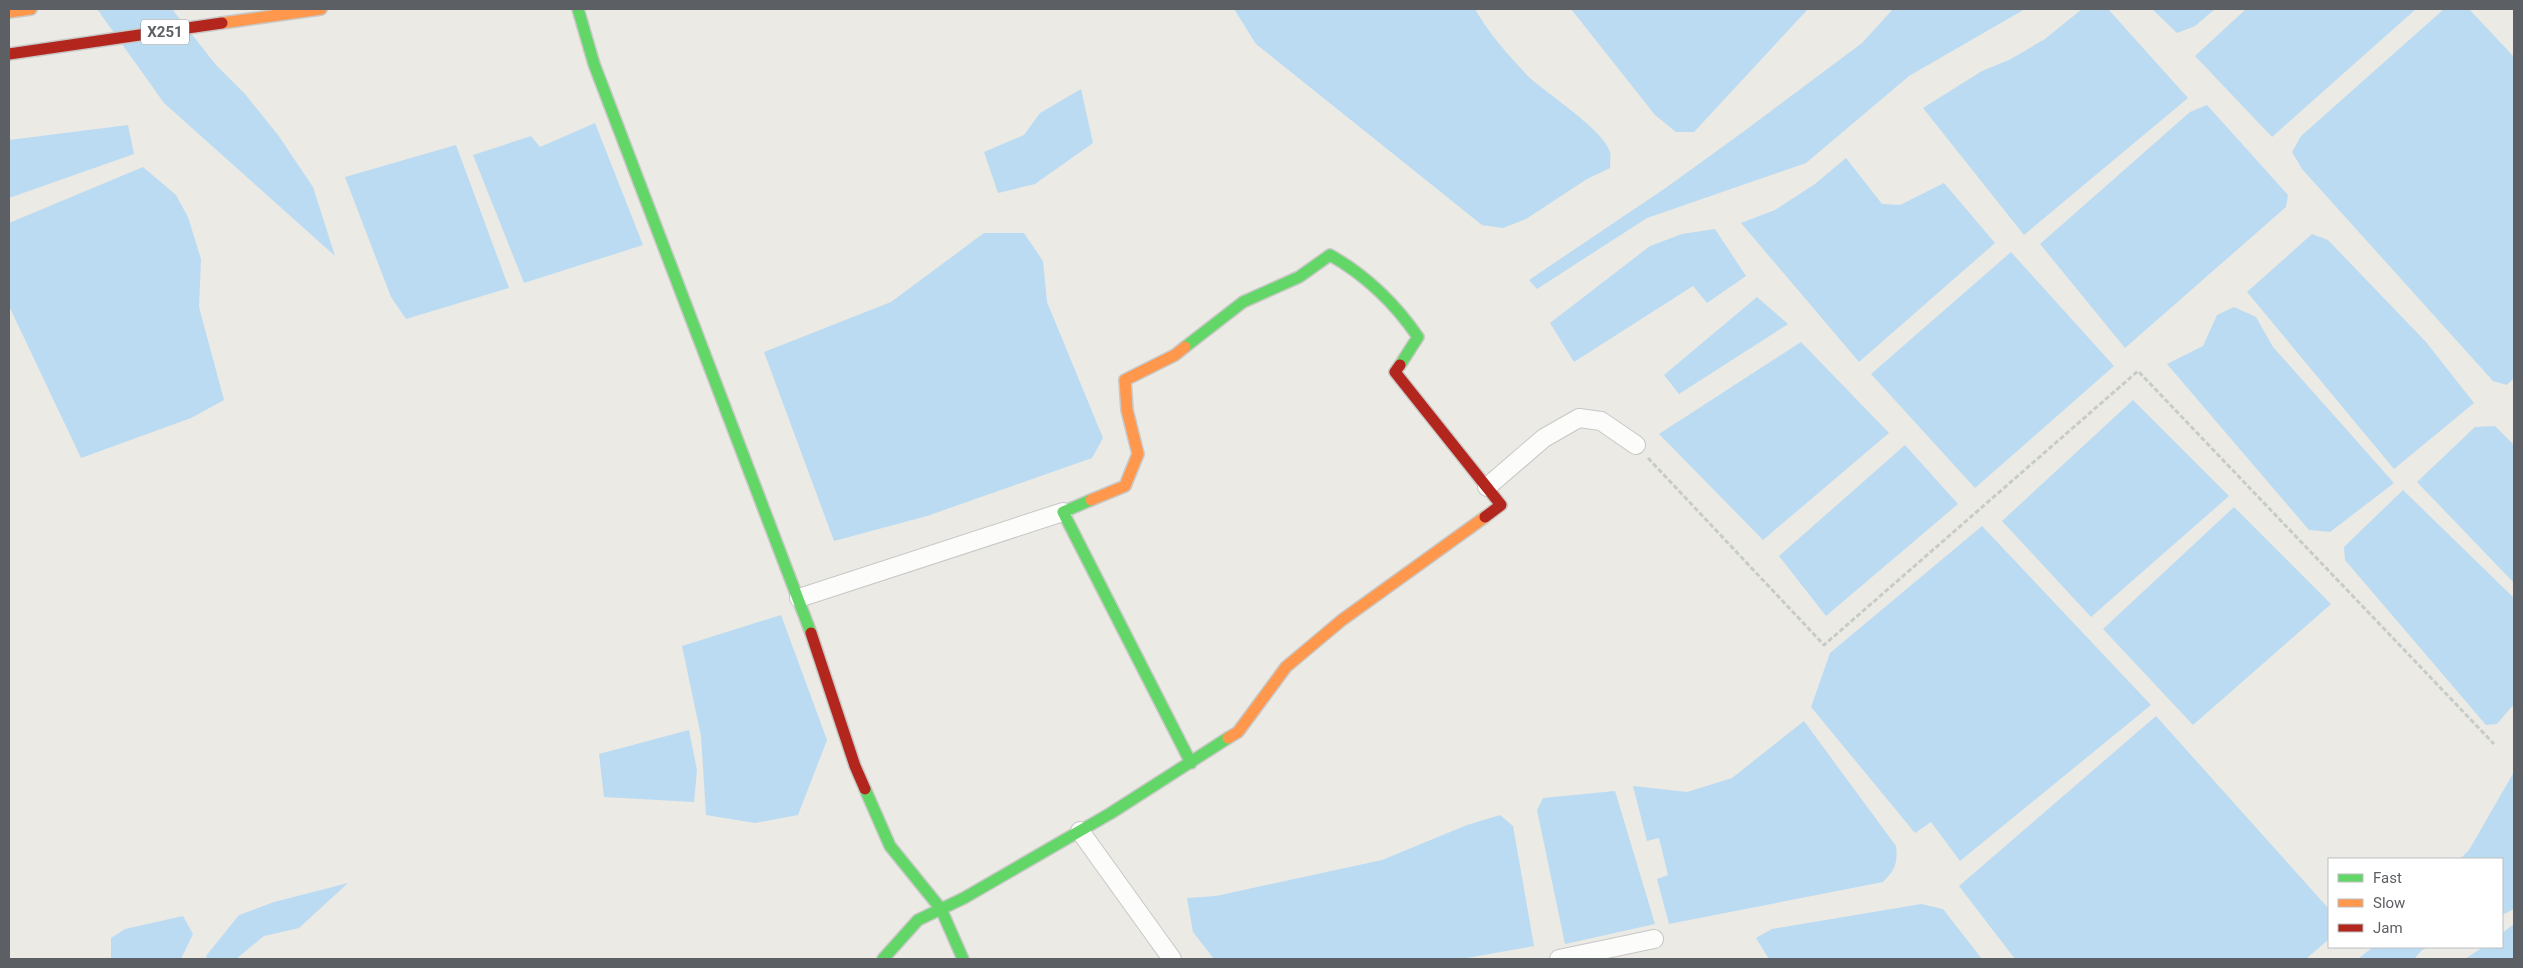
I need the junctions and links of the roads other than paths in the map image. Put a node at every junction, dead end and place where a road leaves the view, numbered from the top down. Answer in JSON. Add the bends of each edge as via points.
{"nodes":[{"id":1,"x":31,"y":9,"type":"edge"},
{"id":2,"x":321,"y":9,"type":"edge"},
{"id":3,"x":578,"y":9,"type":"edge"},
{"id":4,"x":9,"y":12,"type":"edge"},
{"id":5,"x":9,"y":54,"type":"edge"},
{"id":6,"x":1636,"y":445,"type":"road end"},
{"id":7,"x":1487,"y":487,"type":"junction"},
{"id":8,"x":1063,"y":512,"type":"junction"},
{"id":9,"x":799,"y":598,"type":"junction"},
{"id":10,"x":1191,"y":763,"type":"junction"},
{"id":11,"x":1080,"y":832,"type":"junction"},
{"id":12,"x":940,"y":909,"type":"junction"},
{"id":13,"x":1654,"y":940,"type":"dead end"},
{"id":14,"x":882,"y":959,"type":"edge"},
{"id":15,"x":963,"y":959,"type":"edge"},
{"id":16,"x":1172,"y":959,"type":"edge"},
{"id":17,"x":1559,"y":959,"type":"edge"}],
"edges":[{"from":1,"to":4,"type":"street"},
{"from":2,"to":5,"type":"street","number":"X251"},
{"from":3,"to":9,"type":"street","via":[[594,64]]},
{"from":6,"to":7,"type":"street","via":[[1602,421],[1579,418],[1544,438]]},
{"from":7,"to":8,"type":"street","via":[[1395,372],[1418,337],[1400,309],[1357,269],[1330,255],[1299,277],[1243,302],[1175,355],[1125,380],[1127,410],[1138,454],[1125,486]]},
{"from":7,"to":10,"type":"street","via":[[1501,505],[1342,620],[1286,667],[1238,732]]},
{"from":8,"to":9,"type":"street"},
{"from":8,"to":10,"type":"street"},
{"from":9,"to":12,"type":"street","via":[[855,766],[890,846]]},
{"from":10,"to":11,"type":"street"},
{"from":11,"to":12,"type":"street"},
{"from":11,"to":16,"type":"street"},
{"from":12,"to":14,"type":"street","via":[[918,920]]},
{"from":12,"to":15,"type":"street"},
{"from":13,"to":17,"type":"street"}]}
